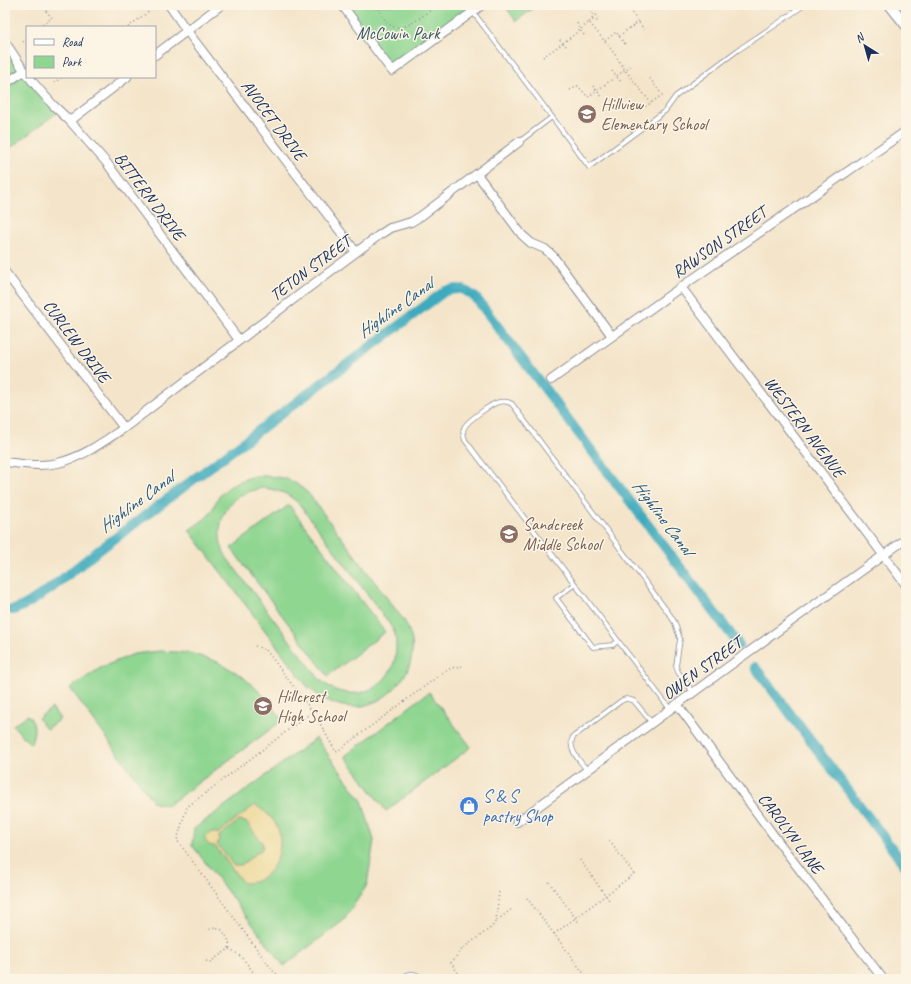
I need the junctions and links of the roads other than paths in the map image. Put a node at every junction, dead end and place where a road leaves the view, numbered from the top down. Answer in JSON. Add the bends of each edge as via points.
{"nodes":[{"id":1,"x":169,"y":5,"type":"edge"},
{"id":2,"x":222,"y":5,"type":"edge"},
{"id":3,"x":342,"y":5,"type":"edge"},
{"id":4,"x":482,"y":5,"type":"edge"},
{"id":5,"x":804,"y":5,"type":"edge"},
{"id":6,"x":890,"y":5,"type":"edge"},
{"id":7,"x":473,"y":12,"type":"junction"},
{"id":8,"x":906,"y":25,"type":"edge"},
{"id":9,"x":187,"y":31,"type":"junction"},
{"id":10,"x":5,"y":42,"type":"edge"},
{"id":11,"x":156,"y":54,"type":"edge"},
{"id":12,"x":26,"y":73,"type":"edge"},
{"id":13,"x":26,"y":74,"type":"edge"},
{"id":14,"x":30,"y":78,"type":"edge"},
{"id":15,"x":126,"y":78,"type":"edge"},
{"id":16,"x":5,"y":84,"type":"edge"},
{"id":17,"x":552,"y":118,"type":"junction"},
{"id":18,"x":70,"y":121,"type":"junction"},
{"id":19,"x":906,"y":131,"type":"edge"},
{"id":20,"x":519,"y":142,"type":"joint"},
{"id":21,"x":476,"y":174,"type":"junction"},
{"id":22,"x":356,"y":252,"type":"junction"},
{"id":23,"x":5,"y":272,"type":"edge"},
{"id":24,"x":681,"y":287,"type":"junction"},
{"id":25,"x":612,"y":336,"type":"junction"},
{"id":26,"x":239,"y":340,"type":"junction"},
{"id":27,"x":551,"y":380,"type":"dead end"},
{"id":28,"x":124,"y":428,"type":"junction"},
{"id":29,"x":5,"y":462,"type":"edge"},
{"id":30,"x":906,"y":540,"type":"edge"},
{"id":31,"x":883,"y":555,"type":"junction"},
{"id":32,"x":575,"y":584,"type":"junction"},
{"id":33,"x":906,"y":585,"type":"edge"},
{"id":34,"x":618,"y":641,"type":"junction"},
{"id":35,"x":693,"y":692,"type":"junction"},
{"id":36,"x":677,"y":704,"type":"junction"},
{"id":37,"x":670,"y":709,"type":"junction"},
{"id":38,"x":652,"y":723,"type":"junction"},
{"id":39,"x":587,"y":770,"type":"junction"},
{"id":40,"x":517,"y":822,"type":"dead end"},
{"id":41,"x":400,"y":979,"type":"edge"},
{"id":42,"x":423,"y":979,"type":"edge"},
{"id":43,"x":883,"y":979,"type":"edge"}],
"edges":[{"from":1,"to":9,"type":"street","name":"AVOCET DRIVE"},
{"from":2,"to":9,"type":"street"},
{"from":3,"to":7,"type":"street","via":[[392,72]]},
{"from":4,"to":7,"type":"street"},
{"from":5,"to":17,"type":"lane","via":[[676,96],[665,111],[590,168]]},
{"from":6,"to":8,"type":"street"},
{"from":7,"to":17,"type":"lane"},
{"from":9,"to":11,"type":"street"},
{"from":9,"to":22,"type":"street","name":"AVOCET DRIVE"},
{"from":10,"to":12,"type":"street","name":"BITTERN DRIVE"},
{"from":13,"to":16,"type":"street"},
{"from":14,"to":18,"type":"street","name":"BITTERN DRIVE"},
{"from":15,"to":18,"type":"street"},
{"from":17,"to":20,"type":"lane"},
{"from":18,"to":26,"type":"street","name":"BITTERN DRIVE","via":[[106,162]]},
{"from":19,"to":24,"type":"street","name":"RAWSON STREET"},
{"from":20,"to":21,"type":"street","name":"TETON STREET"},
{"from":21,"to":22,"type":"street","name":"TETON STREET","via":[[421,216],[390,228]]},
{"from":21,"to":25,"type":"street","via":[[522,235],[553,256]]},
{"from":22,"to":26,"type":"street","name":"TETON STREET"},
{"from":23,"to":28,"type":"street","name":"CURLEW DRIVE"},
{"from":24,"to":25,"type":"street","name":"RAWSON STREET"},
{"from":24,"to":31,"type":"street","name":"WESTERN AVENUE"},
{"from":25,"to":27,"type":"street","name":"RAWSON STREET"},
{"from":26,"to":28,"type":"street","name":"TETON STREET"},
{"from":28,"to":29,"type":"street","name":"TETON STREET","via":[[93,449],[58,463],[32,465]]},
{"from":30,"to":31,"type":"street","name":"OWEN STREET"},
{"from":31,"to":33,"type":"street","name":"WESTERN AVENUE"},
{"from":31,"to":35,"type":"street","name":"OWEN STREET"},
{"from":32,"to":34,"type":"lane"},
{"from":32,"to":34,"type":"lane","via":[[556,598],[593,647],[613,645]]},
{"from":32,"to":35,"type":"lane","via":[[465,440],[463,429],[467,423],[492,405],[508,401],[512,404],[673,619],[680,639],[676,666]]},
{"from":34,"to":37,"type":"lane"},
{"from":35,"to":36,"type":"street","name":"OWEN STREET"},
{"from":36,"to":37,"type":"street","name":"OWEN STREET"},
{"from":36,"to":43,"type":"street","name":"CAROLYN LANE"},
{"from":37,"to":38,"type":"street","name":"OWEN STREET"},
{"from":38,"to":39,"type":"street","name":"OWEN STREET"},
{"from":38,"to":39,"type":"lane","via":[[634,701],[621,701],[573,737],[573,751]]},
{"from":39,"to":40,"type":"street","name":"OWEN STREET"},
{"from":41,"to":42,"type":"lane","via":[[410,973],[417,974]]}]}
